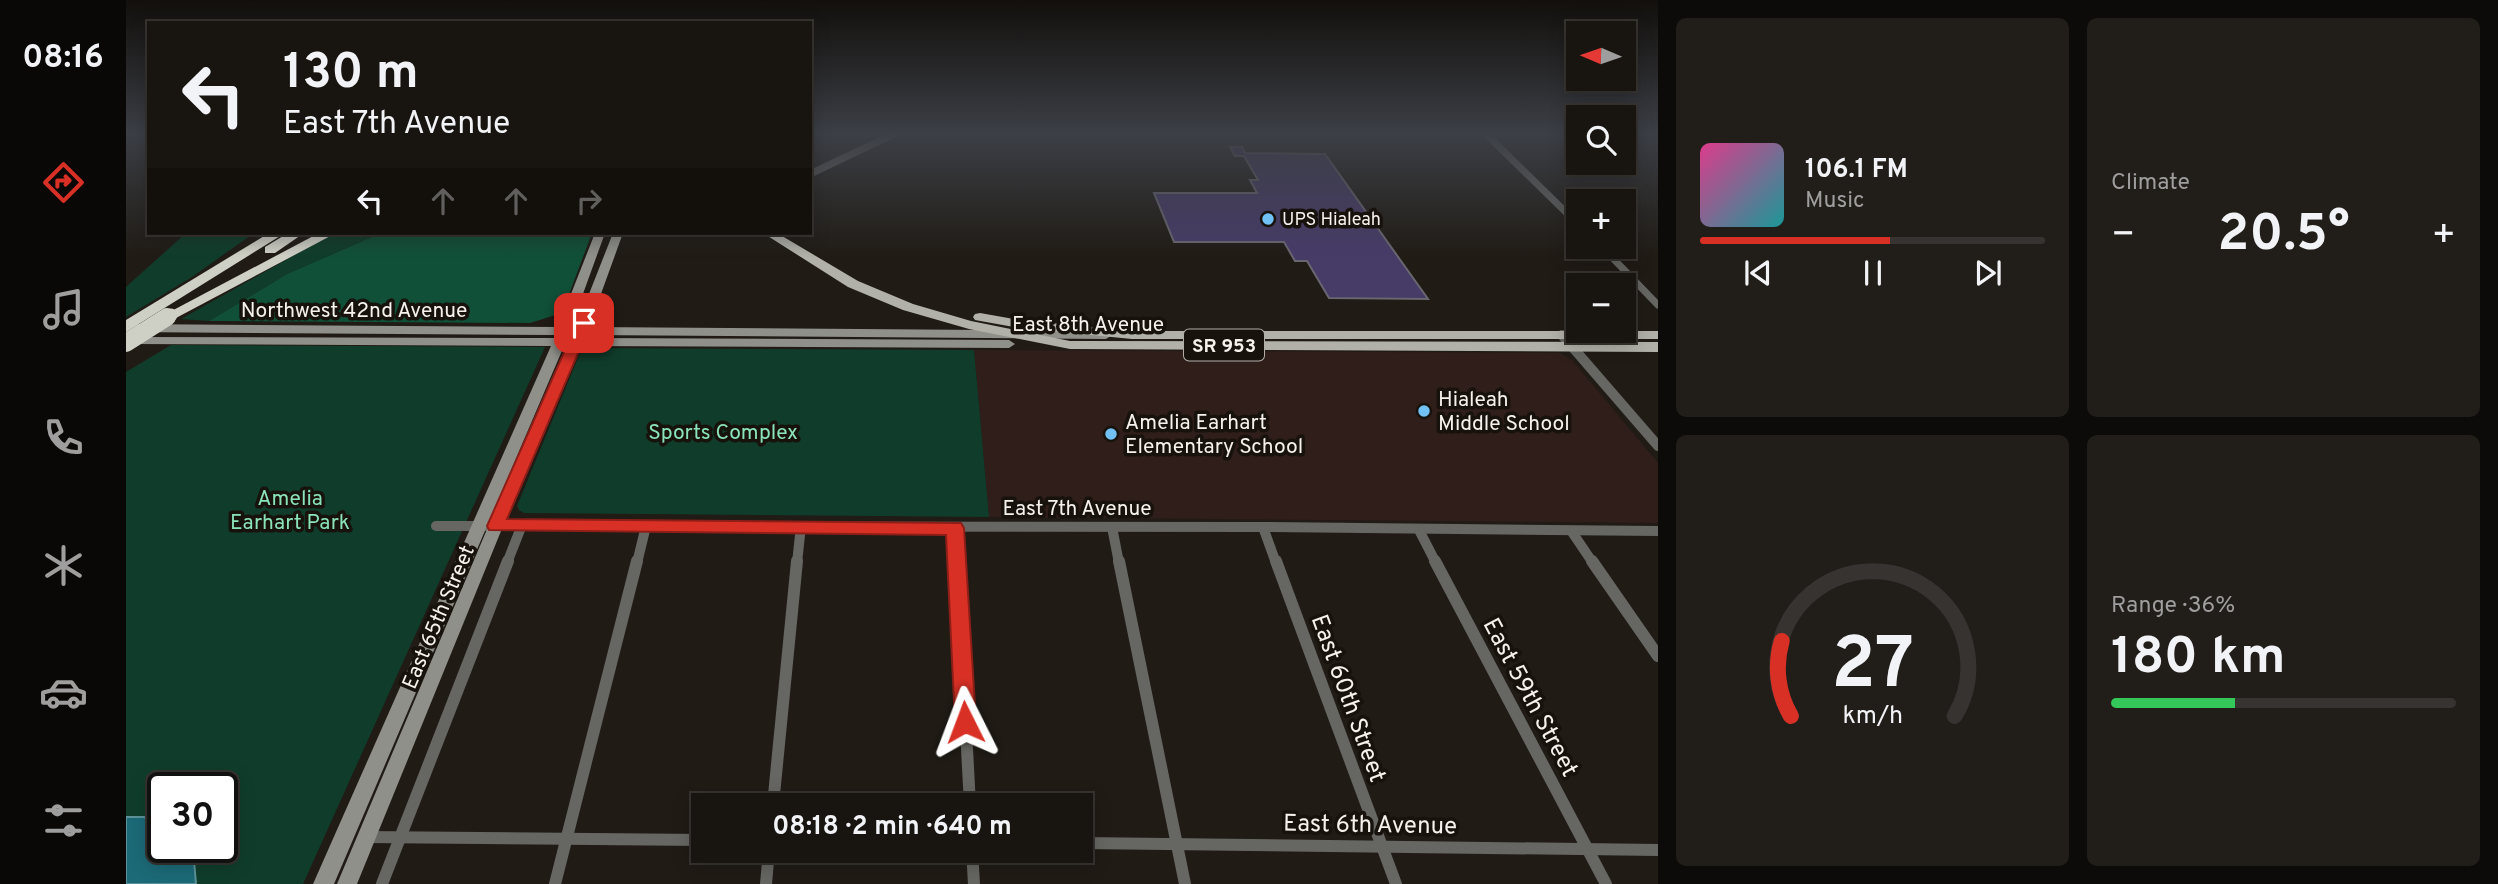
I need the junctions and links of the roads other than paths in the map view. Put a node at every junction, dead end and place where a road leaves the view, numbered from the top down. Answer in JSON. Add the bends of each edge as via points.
{"nodes":[{"id":1,"x":1527,"y":174,"type":"edge"},
{"id":2,"x":1566,"y":212,"type":"edge"},
{"id":3,"x":256,"y":235,"type":"edge"},
{"id":4,"x":275,"y":235,"type":"edge"},
{"id":5,"x":294,"y":235,"type":"edge"},
{"id":6,"x":325,"y":235,"type":"edge"},
{"id":7,"x":599,"y":235,"type":"edge"},
{"id":8,"x":617,"y":235,"type":"edge"},
{"id":9,"x":772,"y":235,"type":"edge"},
{"id":10,"x":791,"y":235,"type":"edge"},
{"id":11,"x":1614,"y":259,"type":"edge"},
{"id":12,"x":1658,"y":305,"type":"edge"},
{"id":13,"x":170,"y":315,"type":"junction"},
{"id":14,"x":145,"y":316,"type":"junction"},
{"id":15,"x":126,"y":327,"type":"edge"},
{"id":16,"x":1014,"y":335,"type":"junction"},
{"id":17,"x":1132,"y":335,"type":"junction"},
{"id":18,"x":1562,"y":335,"type":"junction"},
{"id":19,"x":1658,"y":335,"type":"edge"},
{"id":20,"x":561,"y":336,"type":"junction"},
{"id":21,"x":578,"y":336,"type":"junction"},
{"id":22,"x":764,"y":337,"type":"junction"},
{"id":23,"x":1189,"y":340,"type":"junction"},
{"id":24,"x":1375,"y":340,"type":"junction"},
{"id":25,"x":126,"y":342,"type":"edge"},
{"id":26,"x":1070,"y":345,"type":"junction"},
{"id":27,"x":1573,"y":347,"type":"junction"},
{"id":28,"x":1658,"y":347,"type":"edge"},
{"id":29,"x":1658,"y":446,"type":"edge"},
{"id":30,"x":436,"y":526,"type":"dead end"},
{"id":31,"x":487,"y":526,"type":"junction"},
{"id":32,"x":522,"y":526,"type":"junction"},
{"id":33,"x":646,"y":526,"type":"junction"},
{"id":34,"x":800,"y":526,"type":"junction"},
{"id":35,"x":1112,"y":527,"type":"junction"},
{"id":36,"x":1263,"y":527,"type":"junction"},
{"id":37,"x":955,"y":528,"type":"junction"},
{"id":38,"x":1419,"y":530,"type":"junction"},
{"id":39,"x":1658,"y":531,"type":"edge"},
{"id":40,"x":1572,"y":532,"type":"junction"},
{"id":41,"x":1658,"y":656,"type":"edge"},
{"id":42,"x":774,"y":793,"type":"edge"},
{"id":43,"x":969,"y":793,"type":"edge"},
{"id":44,"x":344,"y":837,"type":"junction"},
{"id":45,"x":366,"y":837,"type":"junction"},
{"id":46,"x":401,"y":837,"type":"junction"},
{"id":47,"x":567,"y":838,"type":"junction"},
{"id":48,"x":691,"y":840,"type":"edge"},
{"id":49,"x":1093,"y":843,"type":"edge"},
{"id":50,"x":1177,"y":844,"type":"junction"},
{"id":51,"x":1382,"y":847,"type":"junction"},
{"id":52,"x":1588,"y":850,"type":"junction"},
{"id":53,"x":1658,"y":850,"type":"edge"},
{"id":54,"x":768,"y":863,"type":"edge"},
{"id":55,"x":973,"y":863,"type":"edge"},
{"id":56,"x":323,"y":884,"type":"edge"},
{"id":57,"x":347,"y":884,"type":"edge"},
{"id":58,"x":382,"y":884,"type":"edge"},
{"id":59,"x":555,"y":884,"type":"edge"},
{"id":60,"x":766,"y":884,"type":"edge"},
{"id":61,"x":974,"y":884,"type":"edge"},
{"id":62,"x":1185,"y":884,"type":"edge"},
{"id":63,"x":1396,"y":884,"type":"edge"},
{"id":64,"x":1606,"y":884,"type":"edge"}],
"edges":[{"from":1,"to":2,"type":"street"},
{"from":3,"to":14,"type":"highway"},
{"from":4,"to":14,"type":"highway"},
{"from":5,"to":13,"type":"highway"},
{"from":6,"to":13,"type":"highway"},
{"from":7,"to":20,"type":"main road","name":"East 65th Street"},
{"from":8,"to":21,"type":"main road","name":"East 65th Street"},
{"from":9,"to":16,"type":"main road","via":[[880,296]]},
{"from":10,"to":17,"type":"main road","via":[[873,282],[939,306],[1020,324]]},
{"from":11,"to":12,"type":"street"},
{"from":13,"to":25,"type":"highway","bridge":true},
{"from":14,"to":15,"type":"highway"},
{"from":15,"to":20,"type":"main road","name":"Northwest 42nd Avenue","number":"SR 953"},
{"from":16,"to":17,"type":"main road","name":"East 8th Avenue","number":"SR 953"},
{"from":16,"to":22,"type":"main road","name":"East 8th Avenue","number":"SR 953"},
{"from":16,"to":26,"type":"main road"},
{"from":17,"to":23,"type":"main road","name":"East 8th Avenue","number":"SR 953"},
{"from":18,"to":19,"type":"main road","name":"East 8th Avenue","number":"SR 953"},
{"from":18,"to":24,"type":"main road","name":"East 8th Avenue","number":"SR 953"},
{"from":18,"to":27,"type":"street"},
{"from":20,"to":21,"type":"main road","name":"East 8th Avenue","number":"SR 953"},
{"from":20,"to":25,"type":"main road","name":"Northwest 42nd Avenue","number":"SR 953"},
{"from":20,"to":31,"type":"main road","name":"East 65th Street"},
{"from":21,"to":22,"type":"main road","name":"East 8th Avenue","number":"SR 953"},
{"from":21,"to":31,"type":"main road","name":"East 65th Street"},
{"from":22,"to":26,"type":"main road","name":"East 8th Avenue","number":"SR 953"},
{"from":23,"to":24,"type":"main road","name":"East 8th Avenue","number":"SR 953"},
{"from":23,"to":26,"type":"main road","name":"East 8th Avenue","number":"SR 953"},
{"from":24,"to":27,"type":"main road","name":"East 8th Avenue","number":"SR 953"},
{"from":27,"to":28,"type":"main road","name":"East 8th Avenue","number":"SR 953"},
{"from":27,"to":29,"type":"street"},
{"from":30,"to":31,"type":"street","name":"East 7th Avenue"},
{"from":31,"to":32,"type":"street","name":"East 7th Avenue"},
{"from":31,"to":44,"type":"main road","name":"East 65th Street"},
{"from":31,"to":45,"type":"main road","name":"East 65th Street"},
{"from":32,"to":33,"type":"street","name":"East 7th Avenue"},
{"from":32,"to":46,"type":"street"},
{"from":33,"to":34,"type":"street","name":"East 7th Avenue"},
{"from":33,"to":47,"type":"street"},
{"from":34,"to":37,"type":"street","name":"East 7th Avenue"},
{"from":34,"to":42,"type":"street"},
{"from":35,"to":36,"type":"street","name":"East 7th Avenue"},
{"from":35,"to":37,"type":"street","name":"East 7th Avenue"},
{"from":35,"to":50,"type":"street"},
{"from":36,"to":38,"type":"street","name":"East 7th Avenue"},
{"from":36,"to":51,"type":"street","name":"East 60th Street"},
{"from":37,"to":43,"type":"street"},
{"from":38,"to":40,"type":"street","name":"East 7th Avenue"},
{"from":38,"to":52,"type":"street","name":"East 59th Street"},
{"from":39,"to":40,"type":"street","name":"East 7th Avenue"},
{"from":40,"to":41,"type":"street"},
{"from":44,"to":45,"type":"street"},
{"from":44,"to":56,"type":"main road","name":"East 65th Street"},
{"from":45,"to":46,"type":"street"},
{"from":45,"to":57,"type":"main road","name":"East 65th Street"},
{"from":46,"to":47,"type":"street"},
{"from":46,"to":58,"type":"street"},
{"from":47,"to":48,"type":"street"},
{"from":47,"to":59,"type":"street"},
{"from":49,"to":50,"type":"street","name":"East 6th Avenue"},
{"from":50,"to":51,"type":"street","name":"East 6th Avenue"},
{"from":50,"to":62,"type":"street"},
{"from":51,"to":52,"type":"street","name":"East 6th Avenue"},
{"from":51,"to":63,"type":"street","name":"East 60th Street"},
{"from":52,"to":53,"type":"street","name":"East 6th Avenue"},
{"from":52,"to":64,"type":"street","name":"East 59th Street"},
{"from":54,"to":60,"type":"street"},
{"from":55,"to":61,"type":"street"}]}
